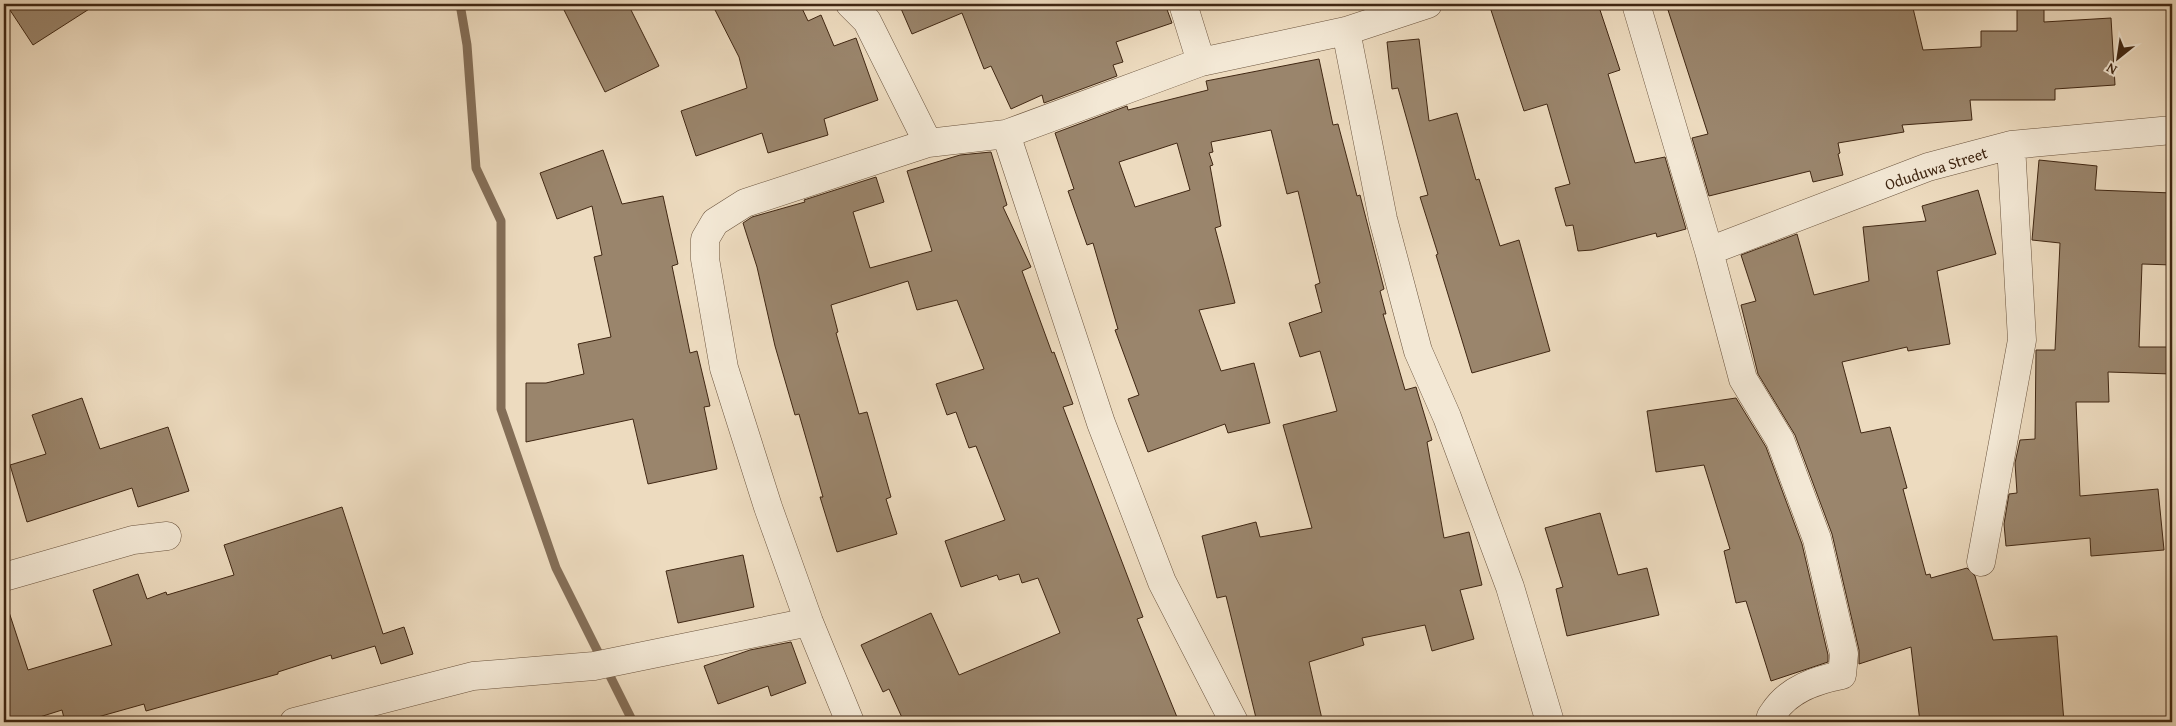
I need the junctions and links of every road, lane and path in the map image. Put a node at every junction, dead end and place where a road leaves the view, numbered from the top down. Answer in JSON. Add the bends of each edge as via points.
{"nodes":[{"id":1,"x":850,"y":4,"type":"edge"},
{"id":2,"x":1184,"y":4,"type":"edge"},
{"id":3,"x":1428,"y":4,"type":"edge"},
{"id":4,"x":1636,"y":4,"type":"edge"},
{"id":5,"x":1346,"y":31,"type":"junction"},
{"id":6,"x":1201,"y":62,"type":"junction"},
{"id":7,"x":2172,"y":130,"type":"edge"},
{"id":8,"x":1006,"y":134,"type":"junction"},
{"id":9,"x":928,"y":143,"type":"junction"},
{"id":10,"x":2011,"y":145,"type":"junction"},
{"id":11,"x":1709,"y":251,"type":"junction"},
{"id":12,"x":167,"y":536,"type":"dead end"},
{"id":13,"x":1981,"y":562,"type":"dead end"},
{"id":14,"x":4,"y":577,"type":"edge"},
{"id":15,"x":809,"y":622,"type":"junction"},
{"id":16,"x":370,"y":712,"type":"edge"},
{"id":17,"x":294,"y":722,"type":"edge"},
{"id":18,"x":850,"y":722,"type":"edge"},
{"id":19,"x":1234,"y":722,"type":"edge"},
{"id":20,"x":1550,"y":722,"type":"edge"},
{"id":21,"x":1770,"y":722,"type":"edge"}],
"edges":[{"from":1,"to":9,"type":"street","via":[[867,21]]},
{"from":2,"to":6,"type":"street"},
{"from":3,"to":5,"type":"street"},
{"from":4,"to":11,"type":"street"},
{"from":5,"to":6,"type":"street"},
{"from":5,"to":20,"type":"street","via":[[1383,219],[1418,351],[1447,417],[1510,587]]},
{"from":6,"to":8,"type":"street"},
{"from":7,"to":10,"type":"street","name":"Oduduwa Street"},
{"from":8,"to":9,"type":"street"},
{"from":8,"to":19,"type":"street","via":[[1101,423],[1162,582]]},
{"from":9,"to":15,"type":"street","via":[[745,203],[715,222],[705,239],[704,260],[724,368]]},
{"from":10,"to":11,"type":"street","name":"Oduduwa Street","via":[[1928,167]]},
{"from":10,"to":13,"type":"street","via":[[2022,340]]},
{"from":11,"to":21,"type":"street","via":[[1743,379],[1780,440],[1817,539],[1844,654],[1842,675],[1811,684],[1787,696]]},
{"from":12,"to":14,"type":"street","via":[[132,540]]},
{"from":15,"to":16,"type":"street","via":[[626,661],[473,676]]},
{"from":15,"to":18,"type":"street"},
{"from":16,"to":17,"type":"street"}]}
